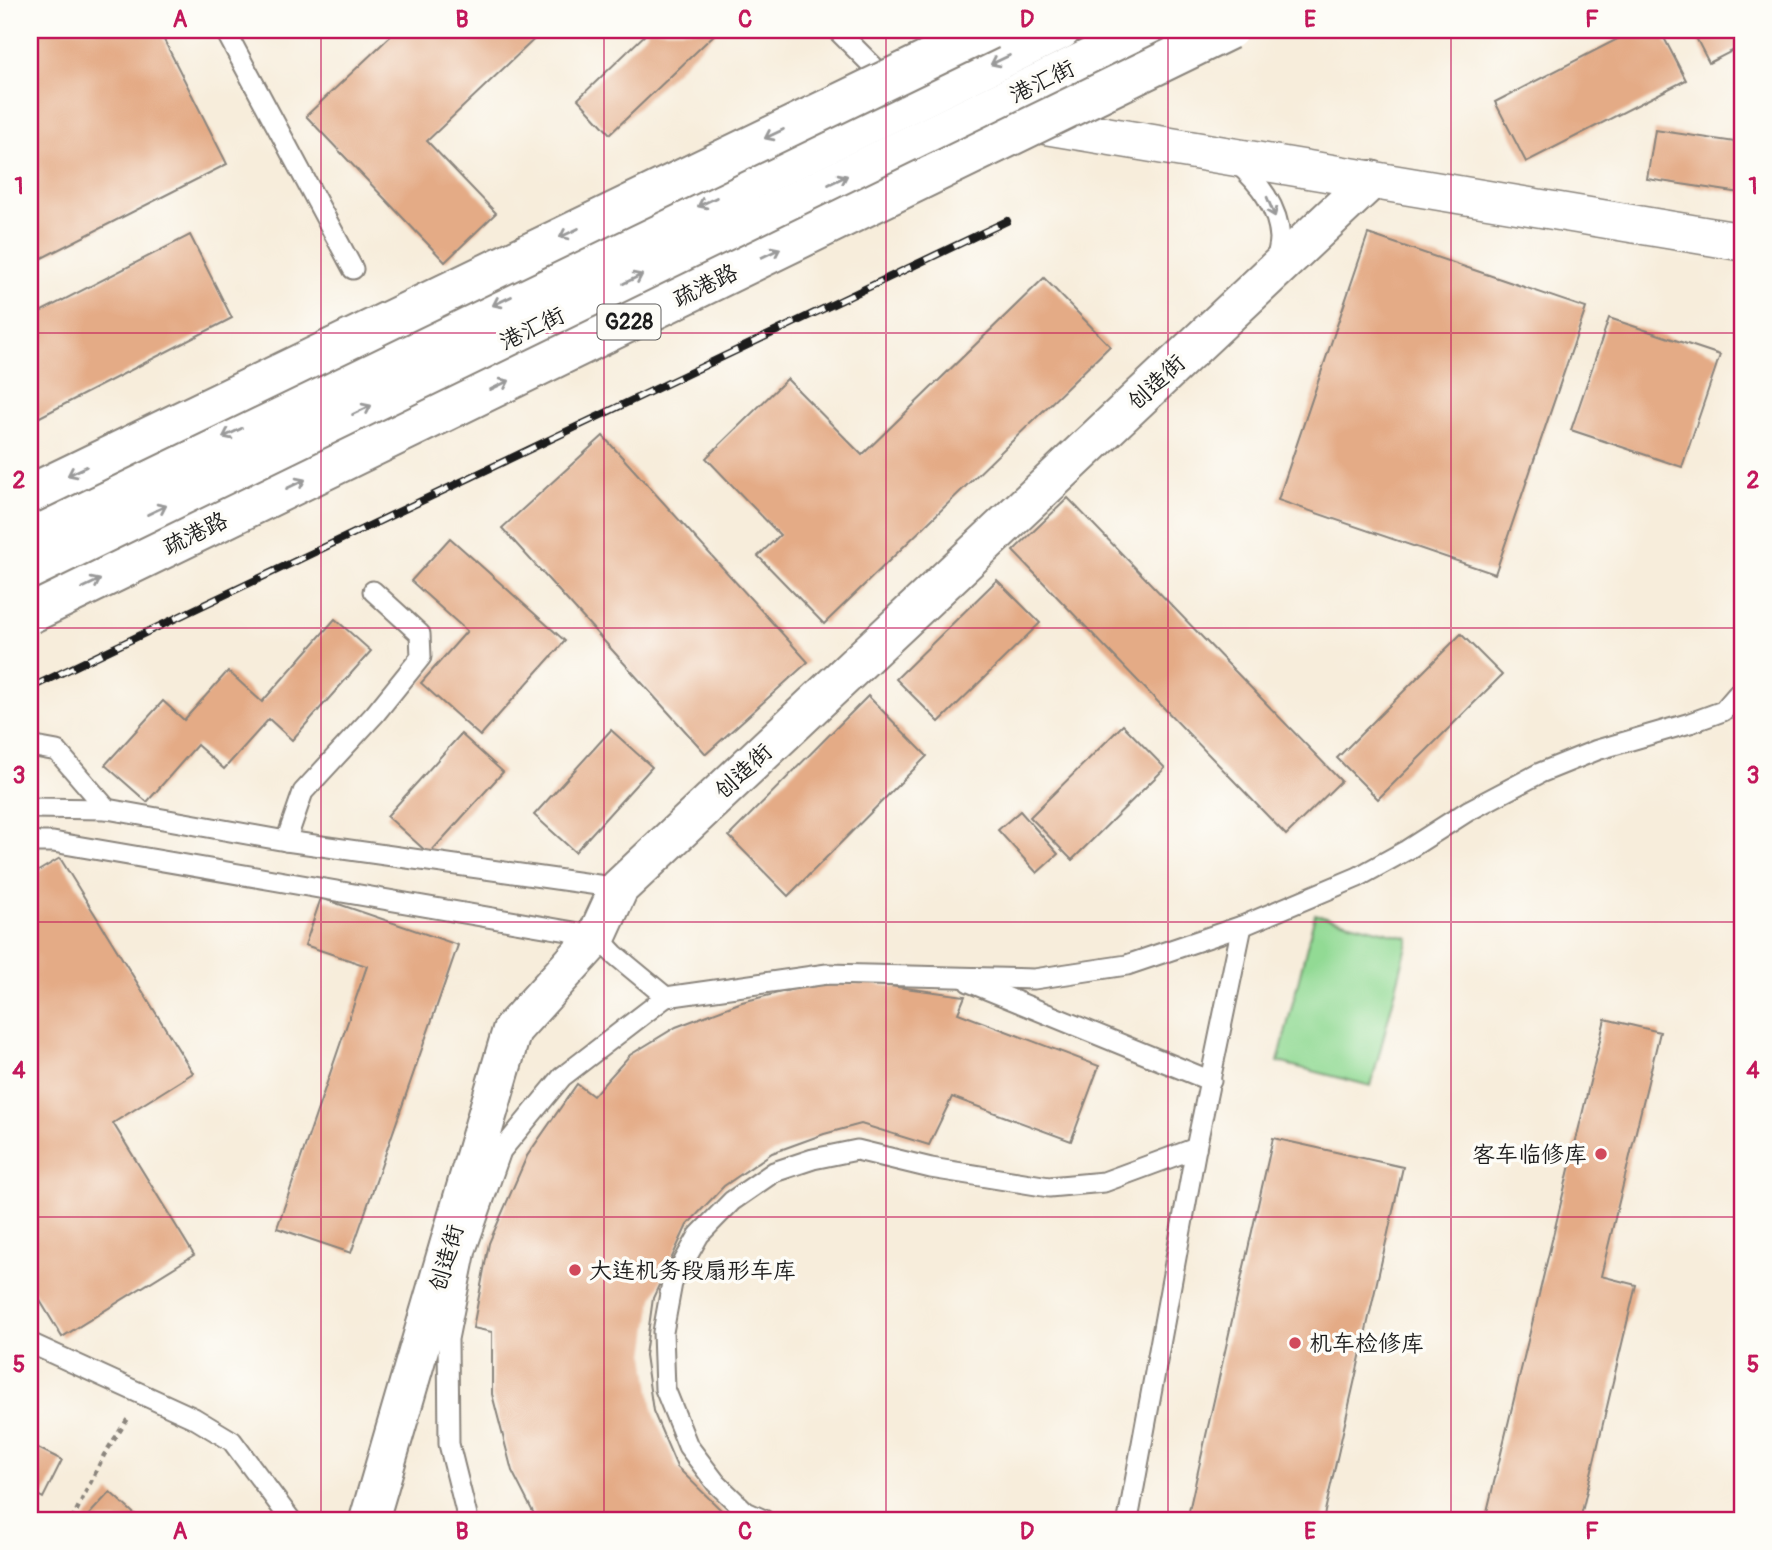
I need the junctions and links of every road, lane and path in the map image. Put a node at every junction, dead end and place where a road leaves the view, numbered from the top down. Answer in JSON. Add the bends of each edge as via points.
{"nodes":[{"id":1,"x":225,"y":30,"type":"edge"},
{"id":2,"x":837,"y":30,"type":"edge"},
{"id":3,"x":989,"y":30,"type":"edge"},
{"id":4,"x":1061,"y":30,"type":"edge"},
{"id":5,"x":1148,"y":30,"type":"edge"},
{"id":6,"x":1229,"y":30,"type":"edge"},
{"id":7,"x":866,"y":59,"type":"junction"},
{"id":8,"x":910,"y":103,"type":"junction"},
{"id":9,"x":974,"y":114,"type":"junction"},
{"id":10,"x":865,"y":125,"type":"junction"},
{"id":11,"x":1231,"y":157,"type":"junction"},
{"id":12,"x":1371,"y":180,"type":"junction"},
{"id":13,"x":1742,"y":242,"type":"edge"},
{"id":14,"x":353,"y":269,"type":"dead end"},
{"id":15,"x":1275,"y":271,"type":"junction"},
{"id":16,"x":30,"y":494,"type":"edge"},
{"id":17,"x":30,"y":531,"type":"edge"},
{"id":18,"x":30,"y":571,"type":"edge"},
{"id":19,"x":373,"y":591,"type":"dead end"},
{"id":20,"x":30,"y":614,"type":"edge"},
{"id":21,"x":1742,"y":689,"type":"edge"},
{"id":22,"x":30,"y":746,"type":"edge"},
{"id":23,"x":30,"y":808,"type":"edge"},
{"id":24,"x":107,"y":810,"type":"junction"},
{"id":25,"x":286,"y":841,"type":"junction"},
{"id":26,"x":30,"y":842,"type":"edge"},
{"id":27,"x":619,"y":888,"type":"junction"},
{"id":28,"x":1242,"y":926,"type":"junction"},
{"id":29,"x":597,"y":936,"type":"junction"},
{"id":30,"x":957,"y":977,"type":"junction"},
{"id":31,"x":666,"y":997,"type":"junction"},
{"id":32,"x":1211,"y":1081,"type":"junction"},
{"id":33,"x":1196,"y":1148,"type":"junction"},
{"id":34,"x":30,"y":1343,"type":"edge"},
{"id":35,"x":143,"y":1396,"type":"junction"},
{"id":36,"x":72,"y":1520,"type":"edge"},
{"id":37,"x":291,"y":1520,"type":"edge"},
{"id":38,"x":369,"y":1520,"type":"edge"},
{"id":39,"x":468,"y":1520,"type":"edge"},
{"id":40,"x":764,"y":1520,"type":"edge"},
{"id":41,"x":1128,"y":1520,"type":"edge"}],
"edges":[{"from":1,"to":14,"type":"lane"},
{"from":2,"to":7,"type":"lane"},
{"from":3,"to":16,"type":"main road","one_way":true,"bridge":true},
{"from":4,"to":8,"type":"main road","name":"港汇街","one_way":true},
{"from":5,"to":9,"type":"main road","name":"港汇街"},
{"from":20,"to":6,"type":"main road","name":"疏港路","number":"G228","one_way":true,"bridge":true},
{"from":7,"to":8,"type":"lane"},
{"from":7,"to":10,"type":"lane","via":[[873,104]]},
{"from":8,"to":9,"type":"street"},
{"from":8,"to":10,"type":"main road","name":"港汇街"},
{"from":9,"to":11,"type":"street"},
{"from":18,"to":9,"type":"main road","name":"港汇街","one_way":true},
{"from":10,"to":17,"type":"main road","name":"港汇街","one_way":true},
{"from":11,"to":12,"type":"street"},
{"from":11,"to":15,"type":"lane","one_way":true,"via":[[1258,182],[1273,208],[1280,239]]},
{"from":12,"to":13,"type":"street"},
{"from":12,"to":15,"type":"main road","name":"创造街"},
{"from":15,"to":27,"type":"main road","name":"创造街"},
{"from":19,"to":25,"type":"lane","via":[[420,634],[421,657],[303,793]]},
{"from":21,"to":28,"type":"lane","via":[[1723,711],[1540,773],[1358,877]]},
{"from":22,"to":24,"type":"lane","via":[[57,751]]},
{"from":23,"to":24,"type":"lane"},
{"from":24,"to":25,"type":"lane"},
{"from":25,"to":27,"type":"lane"},
{"from":26,"to":29,"type":"lane","via":[[53,842]]},
{"from":27,"to":29,"type":"main road","name":"创造街"},
{"from":28,"to":30,"type":"lane","via":[[1127,965],[1034,979]]},
{"from":28,"to":32,"type":"lane"},
{"from":29,"to":31,"type":"lane"},
{"from":29,"to":38,"type":"main road","name":"创造街","via":[[512,1030]]},
{"from":30,"to":31,"type":"lane","via":[[827,974]]},
{"from":30,"to":32,"type":"lane"},
{"from":31,"to":39,"type":"lane","via":[[562,1077],[502,1151],[466,1250],[448,1339],[449,1444]]},
{"from":32,"to":33,"type":"lane"},
{"from":33,"to":40,"type":"lane","via":[[1104,1182],[1049,1187],[931,1168],[856,1150],[774,1172],[732,1201],[699,1236],[672,1283],[663,1332],[665,1390],[688,1446],[716,1483],[746,1513]]},
{"from":33,"to":41,"type":"lane"},
{"from":34,"to":35,"type":"lane"},
{"from":35,"to":36,"type":"path","via":[[104,1455]]},
{"from":35,"to":37,"type":"lane","via":[[232,1441]]}]}
